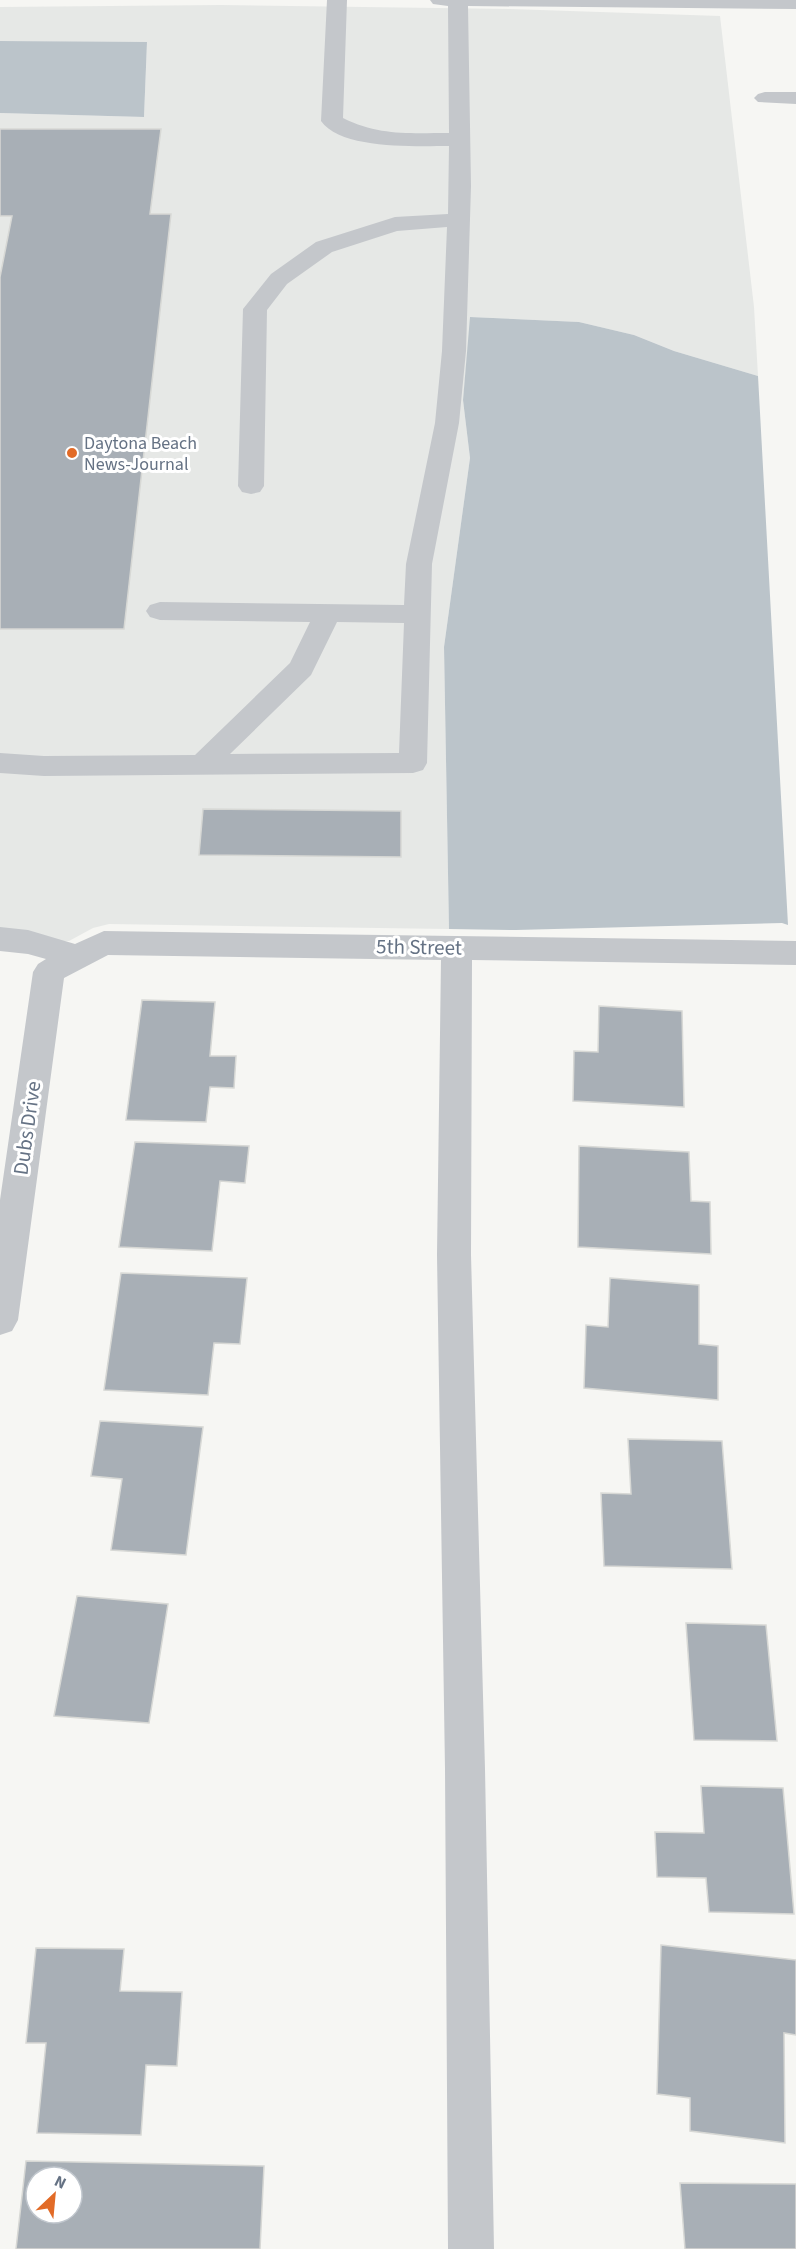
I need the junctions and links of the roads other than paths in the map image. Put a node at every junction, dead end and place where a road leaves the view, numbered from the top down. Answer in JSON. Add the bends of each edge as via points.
{"nodes":[{"id":1,"x":337,"y":0,"type":"edge"},
{"id":2,"x":440,"y":0,"type":"edge"},
{"id":3,"x":458,"y":0,"type":"edge"},
{"id":4,"x":672,"y":1,"type":"edge"},
{"id":5,"x":796,"y":3,"type":"edge"},
{"id":6,"x":765,"y":98,"type":"dead end"},
{"id":7,"x":796,"y":98,"type":"edge"},
{"id":8,"x":459,"y":139,"type":"junction"},
{"id":9,"x":459,"y":220,"type":"junction"},
{"id":10,"x":251,"y":486,"type":"dead end"},
{"id":11,"x":160,"y":611,"type":"dead end"},
{"id":12,"x":328,"y":613,"type":"junction"},
{"id":13,"x":418,"y":614,"type":"junction"},
{"id":14,"x":0,"y":763,"type":"edge"},
{"id":15,"x":202,"y":765,"type":"junction"},
{"id":16,"x":0,"y":939,"type":"edge"},
{"id":17,"x":457,"y":948,"type":"junction"},
{"id":18,"x":796,"y":953,"type":"edge"},
{"id":19,"x":78,"y":957,"type":"junction"},
{"id":20,"x":49,"y":972,"type":"joint"},
{"id":21,"x":0,"y":1320,"type":"edge"},
{"id":22,"x":471,"y":2249,"type":"edge"}],
"edges":[{"from":1,"to":8,"type":"street","via":[[332,121],[356,133],[390,140]]},
{"from":2,"to":3,"type":"street"},
{"from":3,"to":4,"type":"street"},
{"from":3,"to":8,"type":"street"},
{"from":4,"to":5,"type":"street"},
{"from":6,"to":7,"type":"street"},
{"from":8,"to":9,"type":"street"},
{"from":9,"to":10,"type":"street","via":[[395,224],[324,247],[279,279],[255,309]]},
{"from":9,"to":13,"type":"street","via":[[447,423],[419,564]]},
{"from":11,"to":12,"type":"street"},
{"from":12,"to":13,"type":"street"},
{"from":12,"to":15,"type":"street","via":[[301,668]]},
{"from":13,"to":15,"type":"street","via":[[413,763]]},
{"from":14,"to":15,"type":"street"},
{"from":16,"to":19,"type":"street","via":[[28,942]]},
{"from":17,"to":18,"type":"street","name":"5th Street"},
{"from":17,"to":19,"type":"street","name":"5th Street","via":[[104,943]]},
{"from":17,"to":22,"type":"street","via":[[454,1255]]},
{"from":19,"to":20,"type":"street","name":"5th Street"},
{"from":20,"to":21,"type":"street","name":"Dubs Drive"}]}
